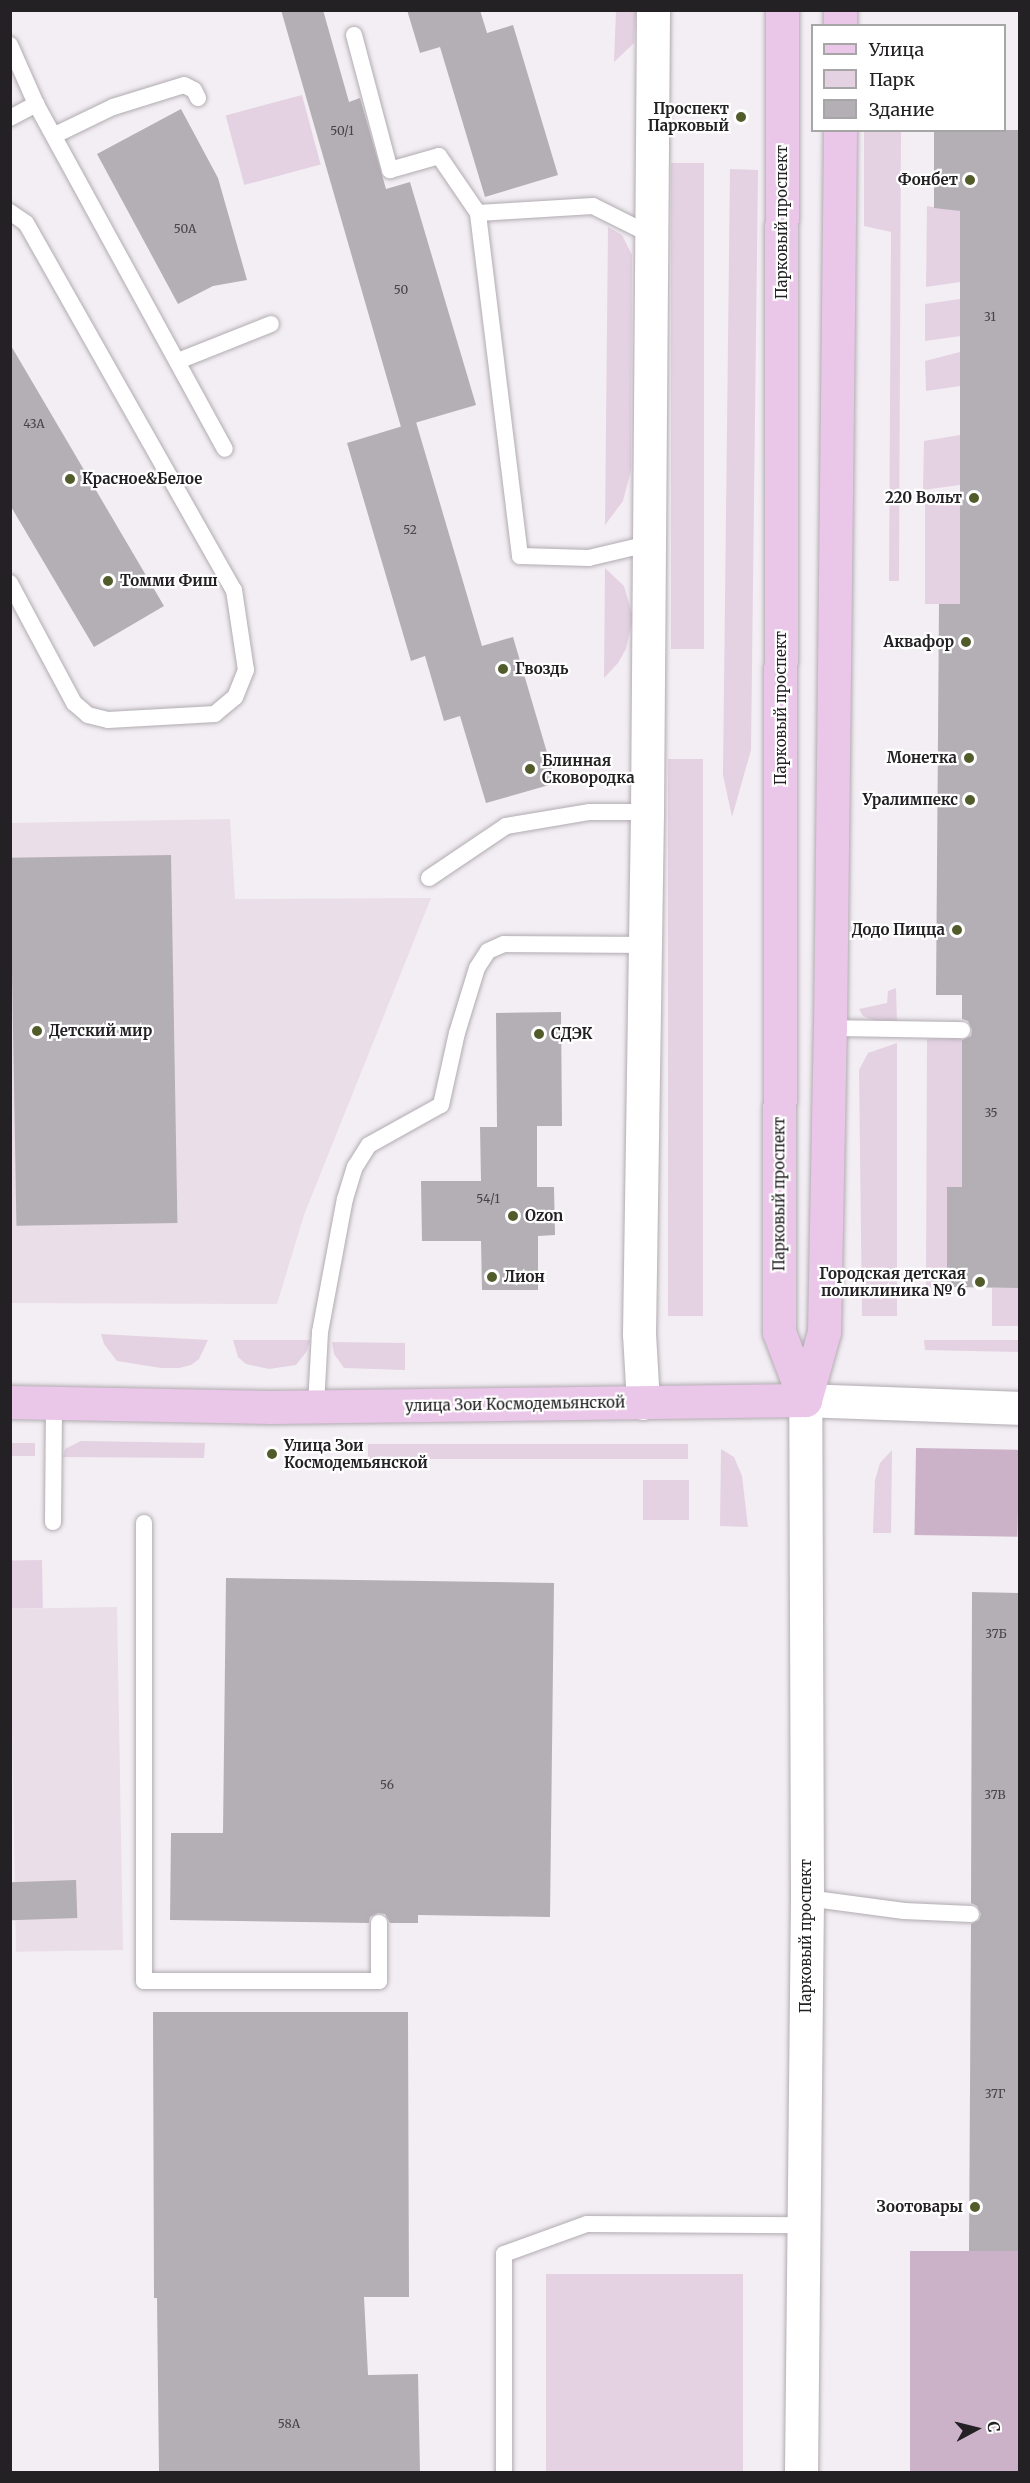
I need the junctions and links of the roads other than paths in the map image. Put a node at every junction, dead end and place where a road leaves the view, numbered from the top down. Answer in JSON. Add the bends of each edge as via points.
{"nodes":[{"id":1,"x":652,"y":10,"type":"edge"},
{"id":2,"x":782,"y":10,"type":"edge"},
{"id":3,"x":354,"y":35,"type":"dead end"},
{"id":4,"x":10,"y":45,"type":"edge"},
{"id":5,"x":198,"y":98,"type":"dead end"},
{"id":6,"x":36,"y":104,"type":"junction"},
{"id":7,"x":10,"y":118,"type":"edge"},
{"id":8,"x":840,"y":132,"type":"edge"},
{"id":9,"x":55,"y":135,"type":"junction"},
{"id":10,"x":10,"y":212,"type":"edge"},
{"id":11,"x":478,"y":213,"type":"junction"},
{"id":12,"x":649,"y":234,"type":"junction"},
{"id":13,"x":271,"y":324,"type":"dead end"},
{"id":14,"x":178,"y":361,"type":"junction"},
{"id":15,"x":225,"y":449,"type":"dead end"},
{"id":16,"x":648,"y":544,"type":"junction"},
{"id":17,"x":10,"y":583,"type":"edge"},
{"id":18,"x":647,"y":812,"type":"junction"},
{"id":19,"x":429,"y":878,"type":"dead end"},
{"id":20,"x":645,"y":945,"type":"junction"},
{"id":21,"x":830,"y":1028,"type":"junction"},
{"id":22,"x":962,"y":1030,"type":"dead end"},
{"id":23,"x":805,"y":1400,"type":"junction"},
{"id":24,"x":10,"y":1402,"type":"edge"},
{"id":25,"x":54,"y":1402,"type":"junction"},
{"id":26,"x":643,"y":1403,"type":"junction"},
{"id":27,"x":316,"y":1406,"type":"junction"},
{"id":28,"x":1020,"y":1408,"type":"edge"},
{"id":29,"x":52,"y":1522,"type":"dead end"},
{"id":30,"x":144,"y":1523,"type":"dead end"},
{"id":31,"x":807,"y":1898,"type":"junction"},
{"id":32,"x":970,"y":1914,"type":"dead end"},
{"id":33,"x":379,"y":1923,"type":"dead end"},
{"id":34,"x":804,"y":2225,"type":"junction"},
{"id":35,"x":504,"y":2472,"type":"edge"},
{"id":36,"x":801,"y":2472,"type":"edge"}],
"edges":[{"from":1,"to":12,"type":"street"},
{"from":2,"to":23,"type":"main road","name":"Парковый проспект","via":[[779,1332]]},
{"from":3,"to":11,"type":"lane","via":[[390,170],[439,156]]},
{"from":4,"to":6,"type":"lane"},
{"from":5,"to":9,"type":"lane","via":[[194,90],[184,86],[113,107]]},
{"from":6,"to":7,"type":"lane"},
{"from":6,"to":9,"type":"lane"},
{"from":8,"to":21,"type":"main road","name":"Парковый проспект"},
{"from":9,"to":14,"type":"lane"},
{"from":10,"to":17,"type":"lane","via":[[26,223],[234,590],[246,670],[235,697],[214,714],[108,720],[88,715],[74,703]]},
{"from":11,"to":12,"type":"lane","via":[[593,206]]},
{"from":11,"to":16,"type":"lane","via":[[520,556],[588,558]]},
{"from":12,"to":16,"type":"street"},
{"from":13,"to":14,"type":"lane"},
{"from":14,"to":15,"type":"lane"},
{"from":16,"to":18,"type":"street"},
{"from":18,"to":19,"type":"lane","via":[[590,812],[506,826]]},
{"from":18,"to":20,"type":"street"},
{"from":20,"to":26,"type":"street","via":[[639,1334]]},
{"from":20,"to":27,"type":"lane","via":[[504,944],[488,951],[477,968],[457,1033],[441,1105],[369,1145],[355,1167],[345,1199],[320,1332]]},
{"from":21,"to":22,"type":"lane"},
{"from":21,"to":23,"type":"main road","name":"Парковый проспект","via":[[824,1332]]},
{"from":23,"to":26,"type":"main road","name":"улица Зои Космодемьянской"},
{"from":23,"to":28,"type":"street","name":"улица Зои Космодемьянской"},
{"from":23,"to":31,"type":"street","name":"Парковый проспект"},
{"from":24,"to":25,"type":"main road","name":"улица Зои Космодемьянской"},
{"from":25,"to":27,"type":"main road","name":"улица Зои Космодемьянской"},
{"from":25,"to":29,"type":"lane"},
{"from":26,"to":27,"type":"main road","name":"улица Зои Космодемьянской"},
{"from":30,"to":33,"type":"lane","via":[[144,1982],[379,1982]]},
{"from":31,"to":32,"type":"lane","via":[[904,1911]]},
{"from":31,"to":34,"type":"street","name":"Парковый проспект"},
{"from":34,"to":35,"type":"lane","via":[[586,2224],[504,2253]]},
{"from":34,"to":36,"type":"street","name":"Парковый проспект"}]}
